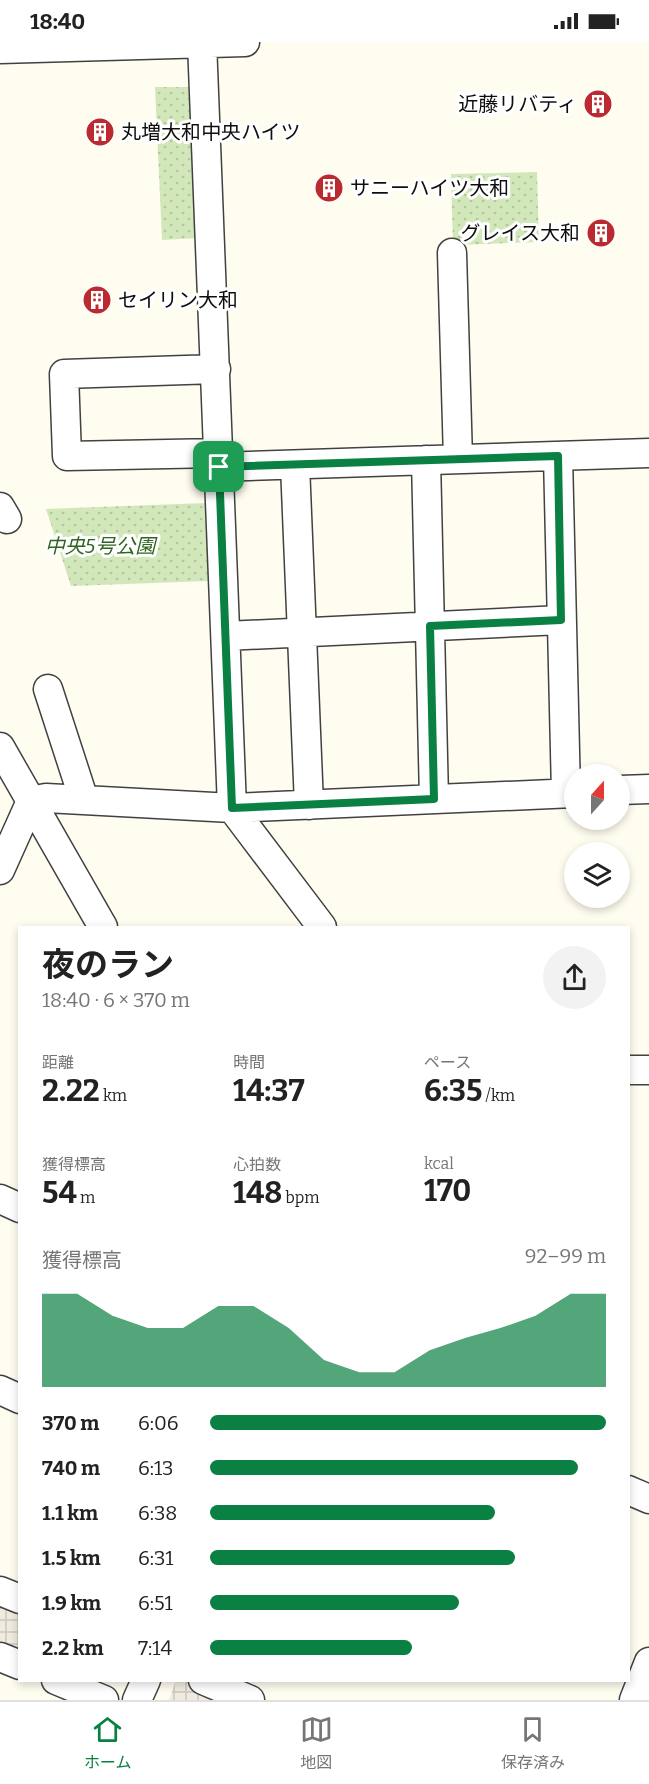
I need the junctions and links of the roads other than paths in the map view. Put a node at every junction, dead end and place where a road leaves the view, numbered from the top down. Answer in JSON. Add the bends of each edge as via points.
{"nodes":[{"id":1,"x":202,"y":42,"type":"edge"},
{"id":2,"x":245,"y":42,"type":"edge"},
{"id":3,"x":1,"y":47,"type":"edge"},
{"id":4,"x":452,"y":253,"type":"dead end"},
{"id":5,"x":216,"y":369,"type":"junction"},
{"id":6,"x":649,"y":453,"type":"edge"},
{"id":7,"x":558,"y":456,"type":"junction"},
{"id":8,"x":458,"y":459,"type":"junction"},
{"id":9,"x":218,"y":460,"type":"junction"},
{"id":10,"x":426,"y":460,"type":"junction"},
{"id":11,"x":295,"y":465,"type":"junction"},
{"id":12,"x":561,"y":620,"type":"junction"},
{"id":13,"x":430,"y":626,"type":"junction"},
{"id":14,"x":302,"y":633,"type":"junction"},
{"id":15,"x":226,"y":636,"type":"junction"},
{"id":16,"x":48,"y":690,"type":"dead end"},
{"id":17,"x":0,"y":747,"type":"edge"},
{"id":18,"x":568,"y":764,"type":"edge"},
{"id":19,"x":649,"y":789,"type":"edge"},
{"id":20,"x":630,"y":790,"type":"edge"},
{"id":21,"x":564,"y":793,"type":"edge"},
{"id":22,"x":434,"y":799,"type":"junction"},
{"id":23,"x":84,"y":800,"type":"junction"},
{"id":24,"x":31,"y":801,"type":"junction"},
{"id":25,"x":309,"y":805,"type":"junction"},
{"id":26,"x":232,"y":808,"type":"junction"},
{"id":27,"x":0,"y":870,"type":"edge"},
{"id":28,"x":102,"y":926,"type":"edge"},
{"id":29,"x":321,"y":926,"type":"edge"},
{"id":30,"x":630,"y":1070,"type":"edge"},
{"id":31,"x":649,"y":1070,"type":"edge"},
{"id":32,"x":0,"y":1199,"type":"edge"},
{"id":33,"x":18,"y":1207,"type":"edge"},
{"id":34,"x":630,"y":1491,"type":"edge"},
{"id":35,"x":649,"y":1499,"type":"edge"},
{"id":36,"x":0,"y":1591,"type":"edge"},
{"id":37,"x":18,"y":1598,"type":"edge"},
{"id":38,"x":0,"y":1657,"type":"edge"},
{"id":39,"x":649,"y":1662,"type":"edge"},
{"id":40,"x":18,"y":1664,"type":"edge"},
{"id":41,"x":61,"y":1682,"type":"edge"},
{"id":42,"x":145,"y":1682,"type":"edge"},
{"id":43,"x":208,"y":1682,"type":"edge"},
{"id":44,"x":630,"y":1690,"type":"edge"},
{"id":45,"x":104,"y":1700,"type":"edge"},
{"id":46,"x":137,"y":1700,"type":"edge"},
{"id":47,"x":250,"y":1700,"type":"edge"}],
"edges":[{"from":1,"to":2,"type":"street"},
{"from":1,"to":3,"type":"street"},
{"from":1,"to":5,"type":"street"},
{"from":4,"to":8,"type":"street"},
{"from":5,"to":9,"type":"street"},
{"from":5,"to":9,"type":"street","via":[[64,374],[67,456]]},
{"from":6,"to":7,"type":"street"},
{"from":7,"to":8,"type":"street"},
{"from":7,"to":12,"type":"street"},
{"from":8,"to":10,"type":"street"},
{"from":9,"to":11,"type":"street"},
{"from":9,"to":15,"type":"street"},
{"from":10,"to":11,"type":"street"},
{"from":10,"to":13,"type":"street"},
{"from":11,"to":14,"type":"street"},
{"from":12,"to":13,"type":"street"},
{"from":12,"to":18,"type":"street"},
{"from":13,"to":14,"type":"street"},
{"from":13,"to":22,"type":"street"},
{"from":14,"to":15,"type":"street"},
{"from":14,"to":25,"type":"street"},
{"from":15,"to":26,"type":"street"},
{"from":16,"to":23,"type":"street"},
{"from":17,"to":24,"type":"street"},
{"from":19,"to":20,"type":"street"},
{"from":21,"to":22,"type":"street"},
{"from":22,"to":25,"type":"street"},
{"from":23,"to":24,"type":"street"},
{"from":23,"to":26,"type":"street"},
{"from":24,"to":27,"type":"street"},
{"from":24,"to":28,"type":"street"},
{"from":25,"to":26,"type":"street"},
{"from":26,"to":29,"type":"street"},
{"from":30,"to":31,"type":"street"},
{"from":32,"to":33,"type":"street"},
{"from":34,"to":35,"type":"street"},
{"from":36,"to":37,"type":"street"},
{"from":38,"to":40,"type":"street"},
{"from":39,"to":44,"type":"street"},
{"from":41,"to":45,"type":"street"},
{"from":42,"to":46,"type":"street"},
{"from":43,"to":47,"type":"street"}]}
